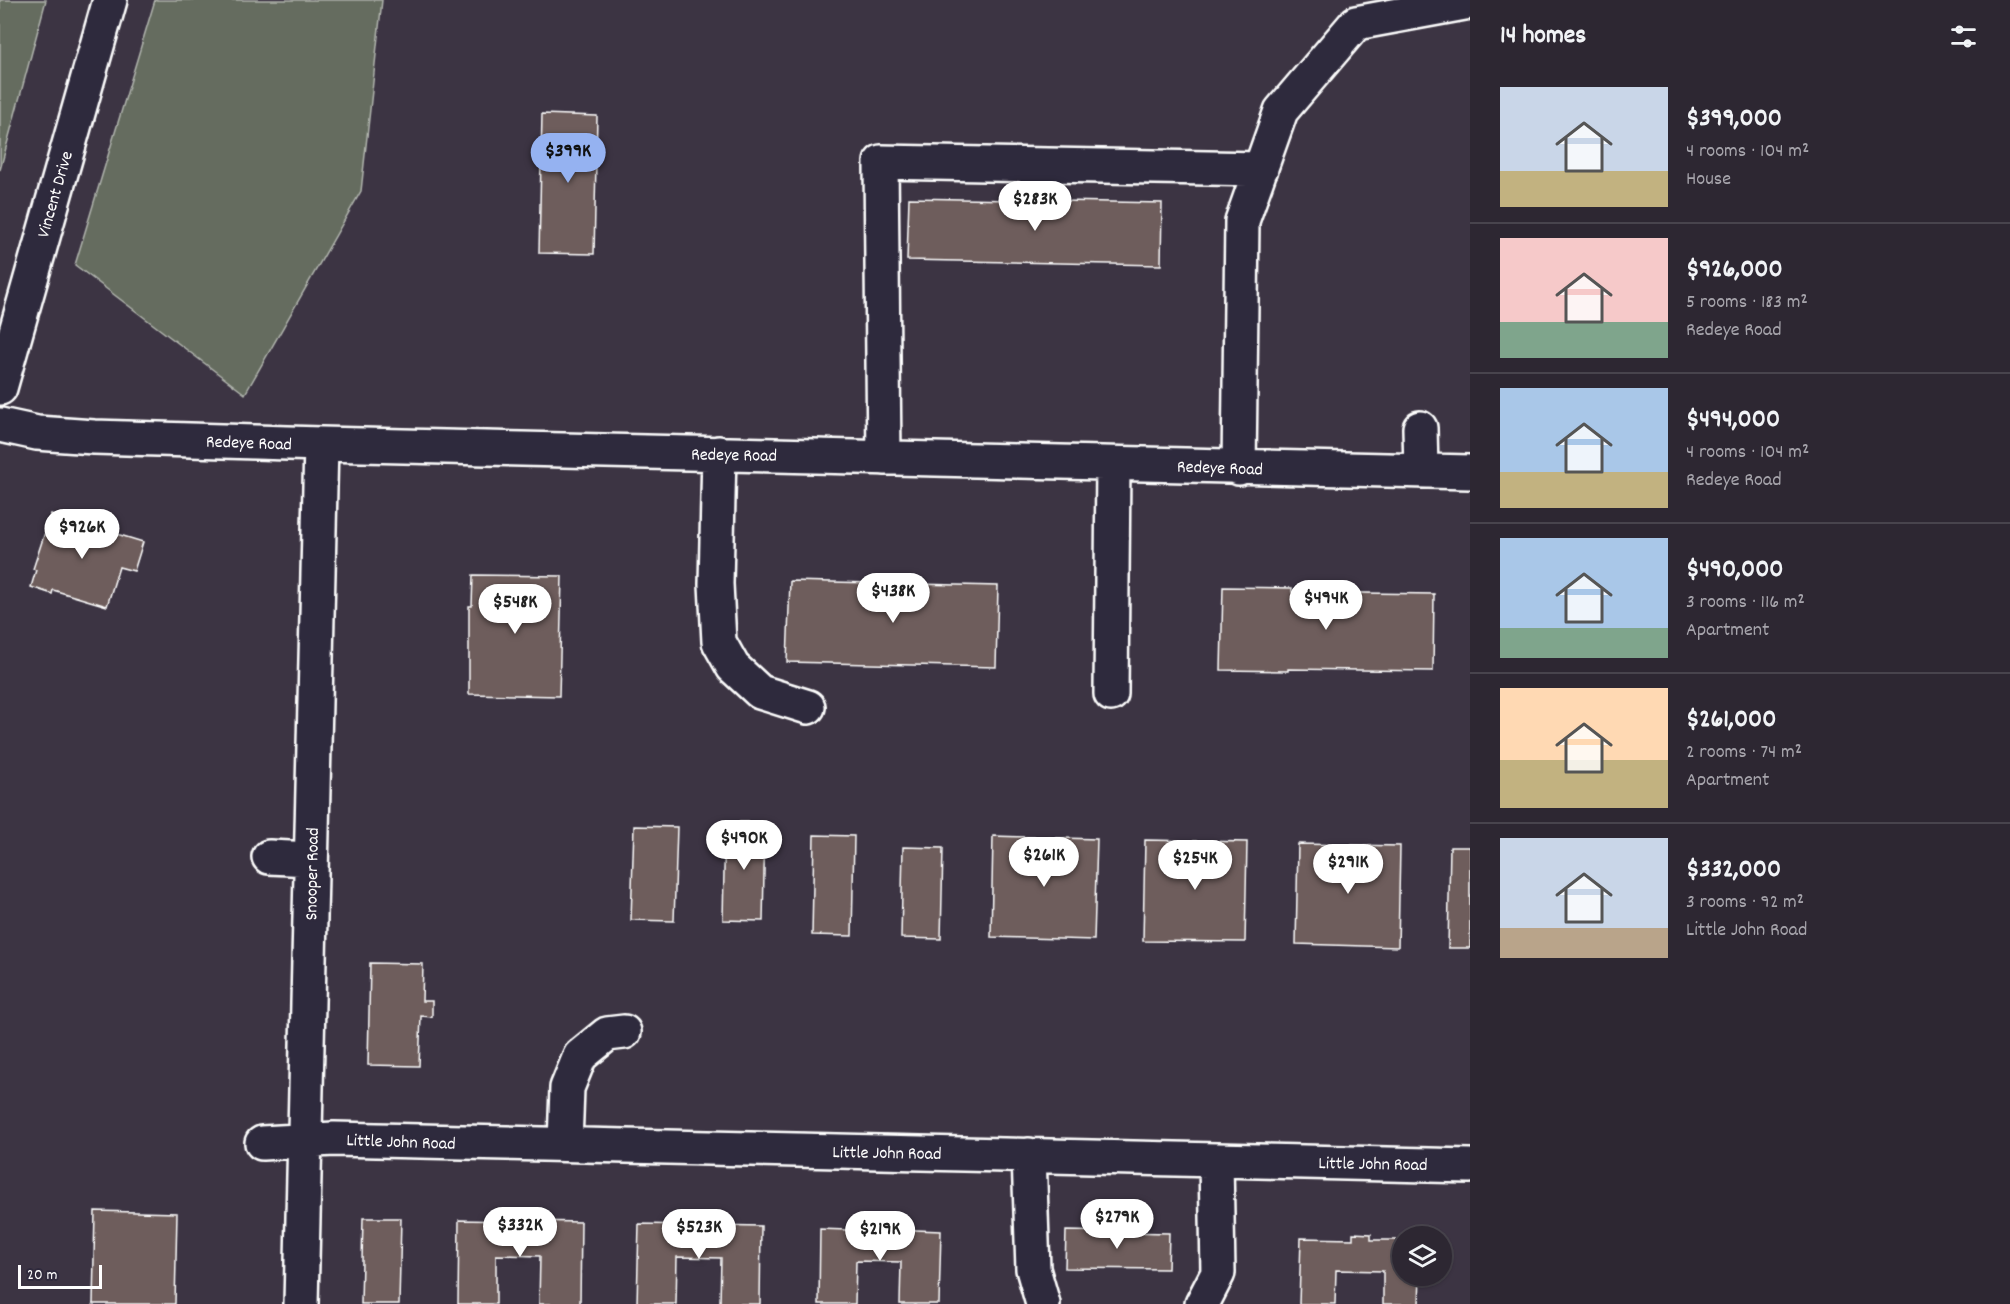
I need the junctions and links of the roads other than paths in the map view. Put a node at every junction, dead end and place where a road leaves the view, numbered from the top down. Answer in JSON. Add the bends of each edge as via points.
{"nodes":[{"id":1,"x":110,"y":0,"type":"edge"},
{"id":2,"x":1470,"y":3,"type":"edge"},
{"id":3,"x":1261,"y":169,"type":"junction"},
{"id":4,"x":0,"y":388,"type":"edge"},
{"id":5,"x":0,"y":425,"type":"edge"},
{"id":6,"x":1420,"y":428,"type":"dead end"},
{"id":7,"x":321,"y":444,"type":"junction"},
{"id":8,"x":719,"y":453,"type":"junction"},
{"id":9,"x":884,"y":458,"type":"junction"},
{"id":10,"x":1113,"y":464,"type":"junction"},
{"id":11,"x":1239,"y":468,"type":"junction"},
{"id":12,"x":1422,"y":471,"type":"junction"},
{"id":13,"x":1470,"y":472,"type":"edge"},
{"id":14,"x":1111,"y":694,"type":"dead end"},
{"id":15,"x":808,"y":707,"type":"dead end"},
{"id":16,"x":269,"y":857,"type":"dead end"},
{"id":17,"x":311,"y":859,"type":"junction"},
{"id":18,"x":624,"y":1032,"type":"dead end"},
{"id":19,"x":305,"y":1139,"type":"junction"},
{"id":20,"x":262,"y":1143,"type":"dead end"},
{"id":21,"x":565,"y":1144,"type":"junction"},
{"id":22,"x":1029,"y":1155,"type":"junction"},
{"id":23,"x":1216,"y":1160,"type":"junction"},
{"id":24,"x":1470,"y":1166,"type":"edge"},
{"id":25,"x":302,"y":1304,"type":"edge"},
{"id":26,"x":1043,"y":1304,"type":"edge"},
{"id":27,"x":1202,"y":1304,"type":"edge"}],
"edges":[{"from":1,"to":4,"type":"street","name":"Vincent Drive"},
{"from":2,"to":3,"type":"street","via":[[1356,23],[1281,111]]},
{"from":3,"to":9,"type":"street","via":[[881,162]]},
{"from":3,"to":11,"type":"street","via":[[1242,221]]},
{"from":5,"to":7,"type":"street","name":"Redeye Road","via":[[37,433],[94,437]]},
{"from":6,"to":12,"type":"street"},
{"from":7,"to":8,"type":"street","name":"Redeye Road"},
{"from":7,"to":17,"type":"street","name":"Snooper Road"},
{"from":8,"to":9,"type":"street","name":"Redeye Road"},
{"from":8,"to":15,"type":"street","via":[[719,642],[733,667],[760,692]]},
{"from":9,"to":10,"type":"street","name":"Redeye Road"},
{"from":10,"to":11,"type":"street","name":"Redeye Road"},
{"from":10,"to":14,"type":"street"},
{"from":11,"to":12,"type":"street","name":"Redeye Road"},
{"from":12,"to":13,"type":"street","name":"Redeye Road"},
{"from":16,"to":17,"type":"street"},
{"from":17,"to":19,"type":"street","name":"Snooper Road"},
{"from":18,"to":21,"type":"street","via":[[607,1034],[580,1056],[567,1088]]},
{"from":19,"to":20,"type":"street","name":"Little John Road"},
{"from":19,"to":21,"type":"street","name":"Little John Road"},
{"from":19,"to":25,"type":"street","name":"Snooper Road"},
{"from":21,"to":22,"type":"street","name":"Little John Road"},
{"from":22,"to":23,"type":"street","name":"Little John Road"},
{"from":22,"to":26,"type":"street","via":[[1033,1269]]},
{"from":23,"to":24,"type":"street","name":"Little John Road"},
{"from":23,"to":27,"type":"street","via":[[1218,1273]]}]}
